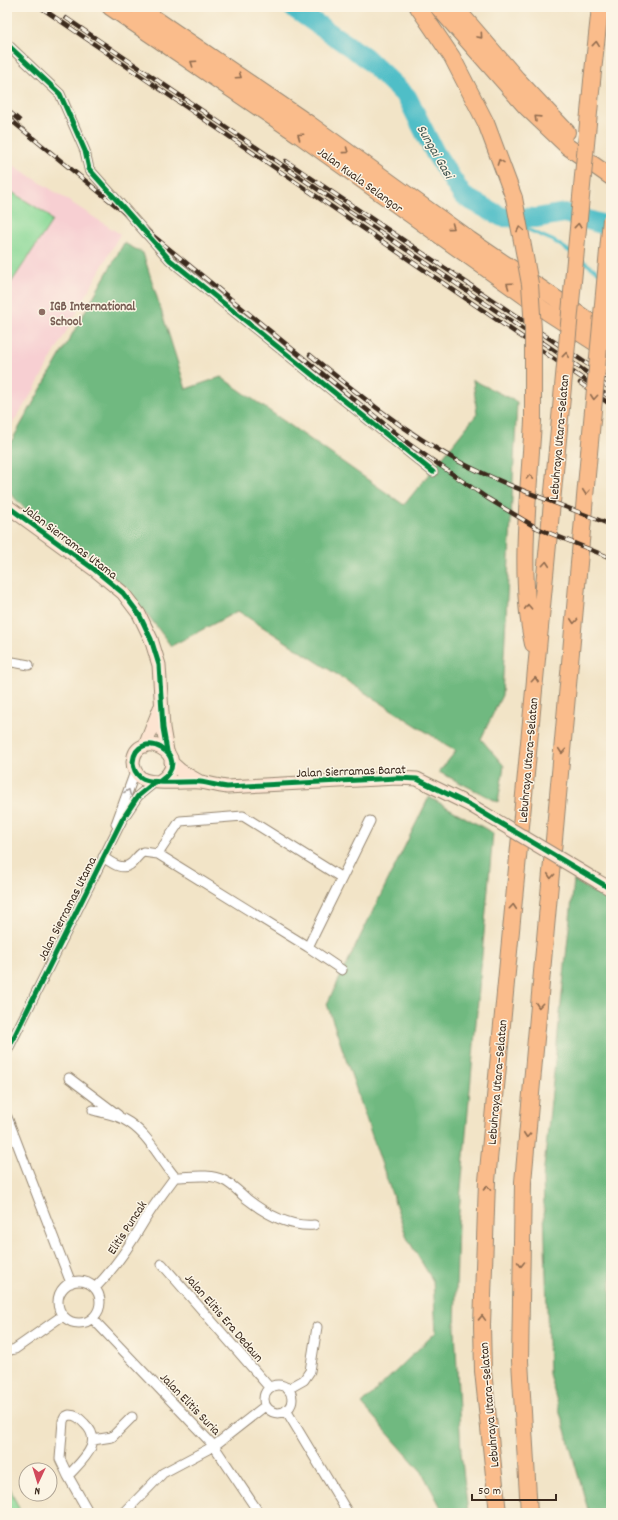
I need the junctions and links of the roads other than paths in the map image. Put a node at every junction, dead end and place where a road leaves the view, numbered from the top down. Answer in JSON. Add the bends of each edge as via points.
{"nodes":[{"id":1,"x":110,"y":7,"type":"edge"},
{"id":2,"x":138,"y":7,"type":"edge"},
{"id":3,"x":418,"y":7,"type":"edge"},
{"id":4,"x":438,"y":7,"type":"edge"},
{"id":5,"x":454,"y":7,"type":"edge"},
{"id":6,"x":600,"y":7,"type":"edge"},
{"id":7,"x":7,"y":44,"type":"edge"},
{"id":8,"x":611,"y":165,"type":"edge"},
{"id":9,"x":611,"y":177,"type":"edge"},
{"id":10,"x":611,"y":219,"type":"edge"},
{"id":11,"x":611,"y":336,"type":"edge"},
{"id":12,"x":611,"y":353,"type":"edge"},
{"id":13,"x":433,"y":472,"type":"dead end"},
{"id":14,"x":7,"y":506,"type":"edge"},
{"id":15,"x":537,"y":659,"type":"junction"},
{"id":16,"x":7,"y":661,"type":"edge"},
{"id":17,"x":29,"y":665,"type":"dead end"},
{"id":18,"x":161,"y":706,"type":"junction"},
{"id":19,"x":145,"y":746,"type":"junction"},
{"id":20,"x":169,"y":757,"type":"junction"},
{"id":21,"x":136,"y":772,"type":"junction"},
{"id":22,"x":158,"y":781,"type":"junction"},
{"id":23,"x":200,"y":782,"type":"junction"},
{"id":24,"x":370,"y":821,"type":"dead end"},
{"id":25,"x":112,"y":838,"type":"junction"},
{"id":26,"x":158,"y":854,"type":"junction"},
{"id":27,"x":104,"y":857,"type":"junction"},
{"id":28,"x":342,"y":878,"type":"junction"},
{"id":29,"x":611,"y":889,"type":"edge"},
{"id":30,"x":308,"y":947,"type":"junction"},
{"id":31,"x":342,"y":970,"type":"dead end"},
{"id":32,"x":7,"y":1052,"type":"edge"},
{"id":33,"x":69,"y":1078,"type":"dead end"},
{"id":34,"x":93,"y":1110,"type":"dead end"},
{"id":35,"x":7,"y":1117,"type":"edge"},
{"id":36,"x":122,"y":1119,"type":"junction"},
{"id":37,"x":175,"y":1177,"type":"junction"},
{"id":38,"x":314,"y":1225,"type":"dead end"},
{"id":39,"x":162,"y":1264,"type":"dead end"},
{"id":40,"x":71,"y":1283,"type":"junction"},
{"id":41,"x":95,"y":1288,"type":"junction"},
{"id":42,"x":62,"y":1316,"type":"junction"},
{"id":43,"x":93,"y":1319,"type":"junction"},
{"id":44,"x":317,"y":1327,"type":"dead end"},
{"id":45,"x":7,"y":1351,"type":"edge"},
{"id":46,"x":269,"y":1387,"type":"junction"},
{"id":47,"x":288,"y":1389,"type":"junction"},
{"id":48,"x":265,"y":1406,"type":"junction"},
{"id":49,"x":286,"y":1410,"type":"junction"},
{"id":50,"x":132,"y":1417,"type":"dead end"},
{"id":51,"x":93,"y":1440,"type":"junction"},
{"id":52,"x":214,"y":1446,"type":"junction"},
{"id":53,"x":68,"y":1476,"type":"junction"},
{"id":54,"x":89,"y":1513,"type":"edge"},
{"id":55,"x":124,"y":1513,"type":"edge"},
{"id":56,"x":259,"y":1513,"type":"edge"},
{"id":57,"x":348,"y":1513,"type":"edge"},
{"id":58,"x":498,"y":1513,"type":"edge"},
{"id":59,"x":529,"y":1513,"type":"edge"}],
"edges":[{"from":12,"to":1,"type":"highway","name":"Jalan Kuala Selangor","one_way":true,"via":[[544,310],[299,135]]},
{"from":2,"to":11,"type":"highway","name":"Jalan Kuala Selangor","one_way":true},
{"from":15,"to":3,"type":"highway","one_way":true,"bridge":true,"via":[[528,622],[526,570],[533,421],[530,284],[514,198],[486,123],[452,56]]},
{"from":9,"to":4,"type":"highway","one_way":true,"via":[[568,147],[526,107]]},
{"from":5,"to":8,"type":"highway","one_way":true,"via":[[517,80],[568,132],[602,162]]},
{"from":15,"to":6,"type":"highway","name":"Lebuhraya Utara–Selatan","one_way":true,"bridge":true},
{"from":7,"to":13,"type":"street","via":[[60,94],[85,151],[88,169],[170,260]]},
{"from":10,"to":59,"type":"highway","one_way":true,"bridge":true,"via":[[523,1182],[520,1361]]},
{"from":14,"to":18,"type":"street","name":"Jalan Sierramas Utama","via":[[123,593],[139,614],[151,640],[159,665]]},
{"from":58,"to":15,"type":"highway","name":"Lebuhraya Utara–Selatan","one_way":true,"via":[[483,1371],[487,1181]]},
{"from":16,"to":17,"type":"street"},
{"from":18,"to":19,"type":"street","name":"Jalan Sierramas Utama"},
{"from":18,"to":20,"type":"street","name":"Jalan Sierramas Utama"},
{"from":19,"to":20,"type":"street","via":[[157,745]]},
{"from":19,"to":21,"type":"street","via":[[140,749],[134,760]]},
{"from":20,"to":22,"type":"street","via":[[168,774]]},
{"from":20,"to":23,"type":"street","name":"Jalan Sierramas Barat","via":[[181,771]]},
{"from":21,"to":22,"type":"street","via":[[144,781]]},
{"from":25,"to":21,"type":"street","name":"Jalan Sierramas Utama","one_way":true},
{"from":22,"to":23,"type":"street","name":"Jalan Sierramas Barat"},
{"from":22,"to":25,"type":"street","name":"Jalan Sierramas Utama","via":[[138,796]]},
{"from":23,"to":29,"type":"street","name":"Jalan Sierramas Barat","bridge":true,"via":[[228,787],[417,779],[470,805]]},
{"from":24,"to":28,"type":"street"},
{"from":25,"to":27,"type":"street","name":"Jalan Sierramas Utama"},
{"from":26,"to":27,"type":"street","via":[[143,852],[126,867]]},
{"from":26,"to":28,"type":"street","via":[[180,821],[243,816]]},
{"from":26,"to":30,"type":"street"},
{"from":27,"to":32,"type":"street","name":"Jalan Sierramas Utama"},
{"from":28,"to":30,"type":"street"},
{"from":30,"to":31,"type":"street"},
{"from":33,"to":36,"type":"street"},
{"from":34,"to":36,"type":"street"},
{"from":35,"to":40,"type":"street"},
{"from":36,"to":37,"type":"street","via":[[138,1129],[150,1141]]},
{"from":37,"to":38,"type":"street","via":[[225,1180],[252,1203],[286,1222],[299,1226]]},
{"from":37,"to":41,"type":"street","name":"Elitis Puncak","via":[[133,1242],[110,1273]]},
{"from":39,"to":46,"type":"street","name":"Jalan Elitis Era Dedaun"},
{"from":40,"to":41,"type":"street","via":[[84,1282]]},
{"from":40,"to":42,"type":"street","via":[[65,1286],[58,1297]]},
{"from":41,"to":43,"type":"street","via":[[101,1300]]},
{"from":42,"to":43,"type":"street","via":[[74,1323]]},
{"from":42,"to":45,"type":"street","via":[[15,1349]]},
{"from":43,"to":52,"type":"street","name":"Jalan Elitis Suria"},
{"from":44,"to":47,"type":"street","via":[[310,1371],[304,1380]]},
{"from":46,"to":47,"type":"street","via":[[281,1385]]},
{"from":46,"to":48,"type":"street","via":[[263,1398]]},
{"from":47,"to":49,"type":"street","via":[[292,1402]]},
{"from":48,"to":49,"type":"street","via":[[273,1412]]},
{"from":48,"to":52,"type":"street"},
{"from":49,"to":57,"type":"street"},
{"from":50,"to":51,"type":"street","via":[[112,1437]]},
{"from":51,"to":53,"type":"street","via":[[91,1451]]},
{"from":51,"to":53,"type":"street","via":[[91,1430],[78,1417],[65,1417],[60,1459]]},
{"from":52,"to":55,"type":"street","via":[[163,1473]]},
{"from":52,"to":56,"type":"street","name":"Jalan Elitis Suria"},
{"from":53,"to":54,"type":"street"}]}
